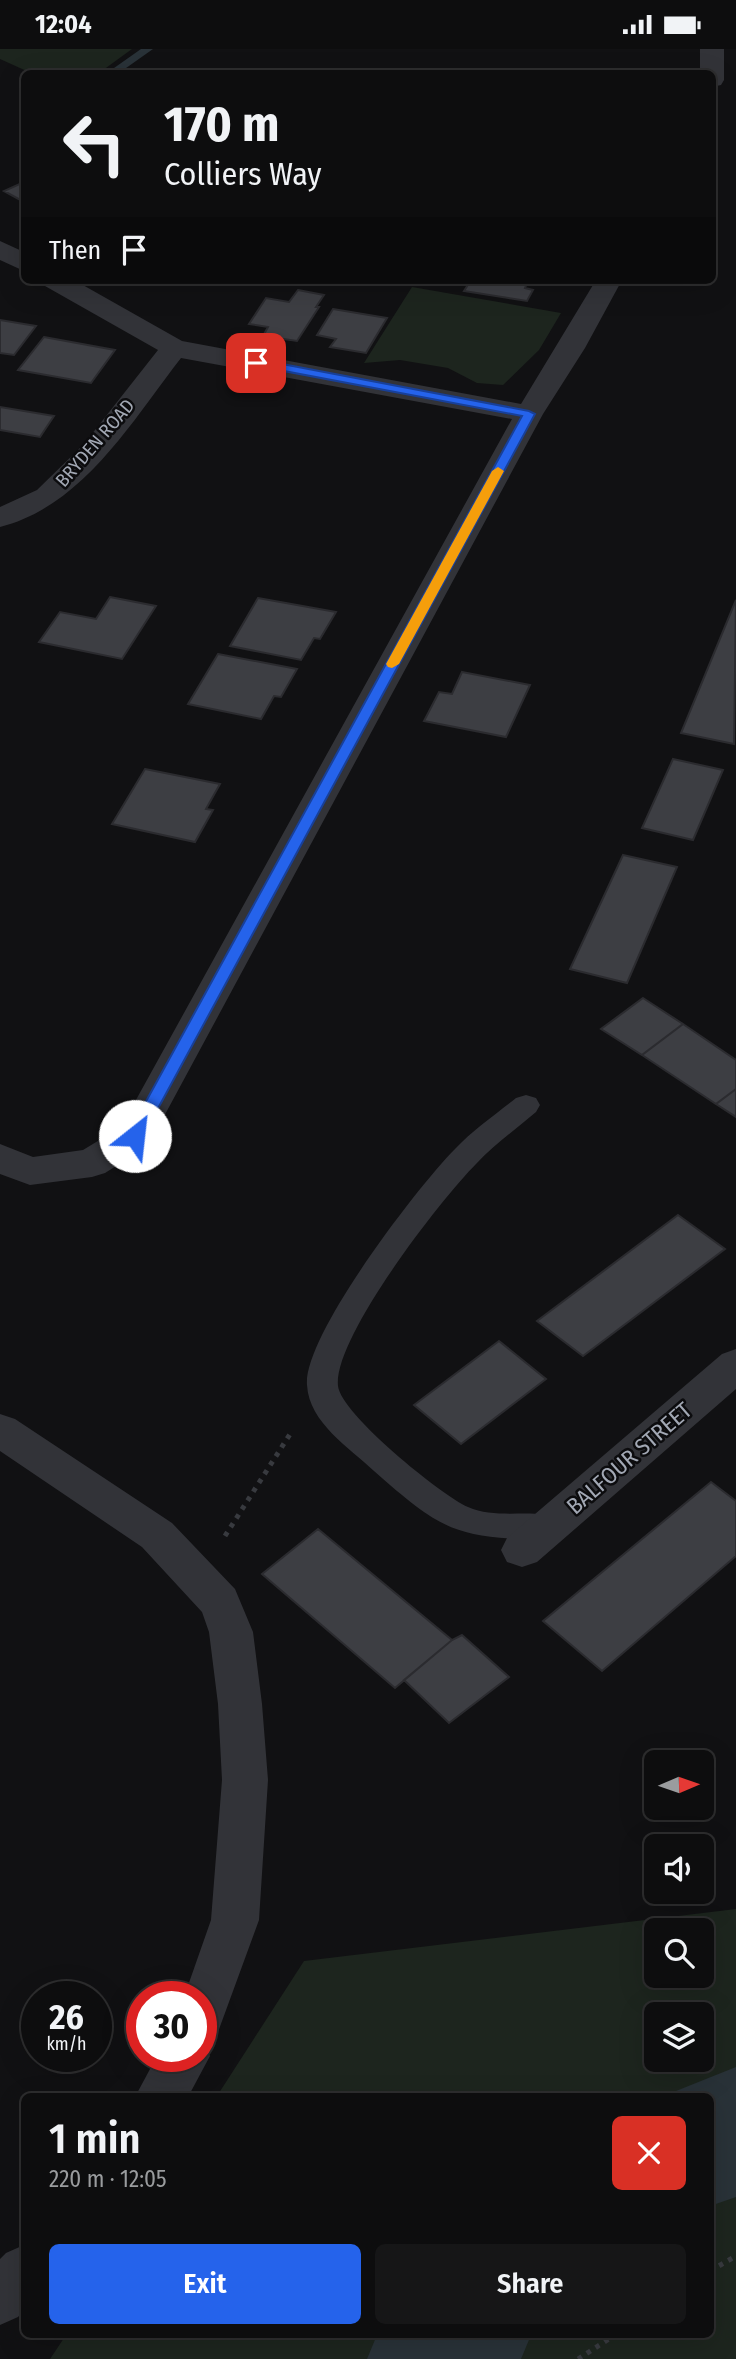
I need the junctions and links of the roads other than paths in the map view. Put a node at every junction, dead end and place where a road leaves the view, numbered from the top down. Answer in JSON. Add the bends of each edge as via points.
{"nodes":[{"id":1,"x":712,"y":49,"type":"edge"},
{"id":2,"x":712,"y":70,"type":"edge"},
{"id":3,"x":61,"y":284,"type":"edge"},
{"id":4,"x":607,"y":284,"type":"edge"},
{"id":5,"x":174,"y":348,"type":"junction"},
{"id":6,"x":529,"y":414,"type":"junction"},
{"id":7,"x":0,"y":518,"type":"edge"},
{"id":8,"x":526,"y":1105,"type":"dead end"},
{"id":9,"x":0,"y":1158,"type":"edge"},
{"id":10,"x":736,"y":1365,"type":"edge"},
{"id":11,"x":0,"y":1430,"type":"edge"},
{"id":12,"x":536,"y":1539,"type":"joint"},
{"id":13,"x":213,"y":1981,"type":"edge"},
{"id":14,"x":175,"y":2072,"type":"edge"},
{"id":15,"x":162,"y":2093,"type":"edge"},
{"id":16,"x":21,"y":2274,"type":"edge"},
{"id":17,"x":0,"y":2299,"type":"edge"}],
"edges":[{"from":1,"to":2,"type":"street"},
{"from":3,"to":5,"type":"street"},
{"from":4,"to":6,"type":"street"},
{"from":5,"to":6,"type":"street"},
{"from":5,"to":7,"type":"street","name":"BRYDEN ROAD","via":[[93,450],[47,496]]},
{"from":6,"to":9,"type":"street","via":[[135,1136],[92,1163],[30,1171]]},
{"from":8,"to":12,"type":"lane","via":[[459,1162],[418,1213],[338,1334],[322,1383],[340,1420],[431,1501],[475,1523]]},
{"from":10,"to":12,"type":"street","name":"BALFOUR STREET"},
{"from":11,"to":13,"type":"street","via":[[157,1535],[219,1602],[230,1632],[245,1780],[235,1920]]},
{"from":14,"to":15,"type":"street"},
{"from":16,"to":17,"type":"street"}]}
